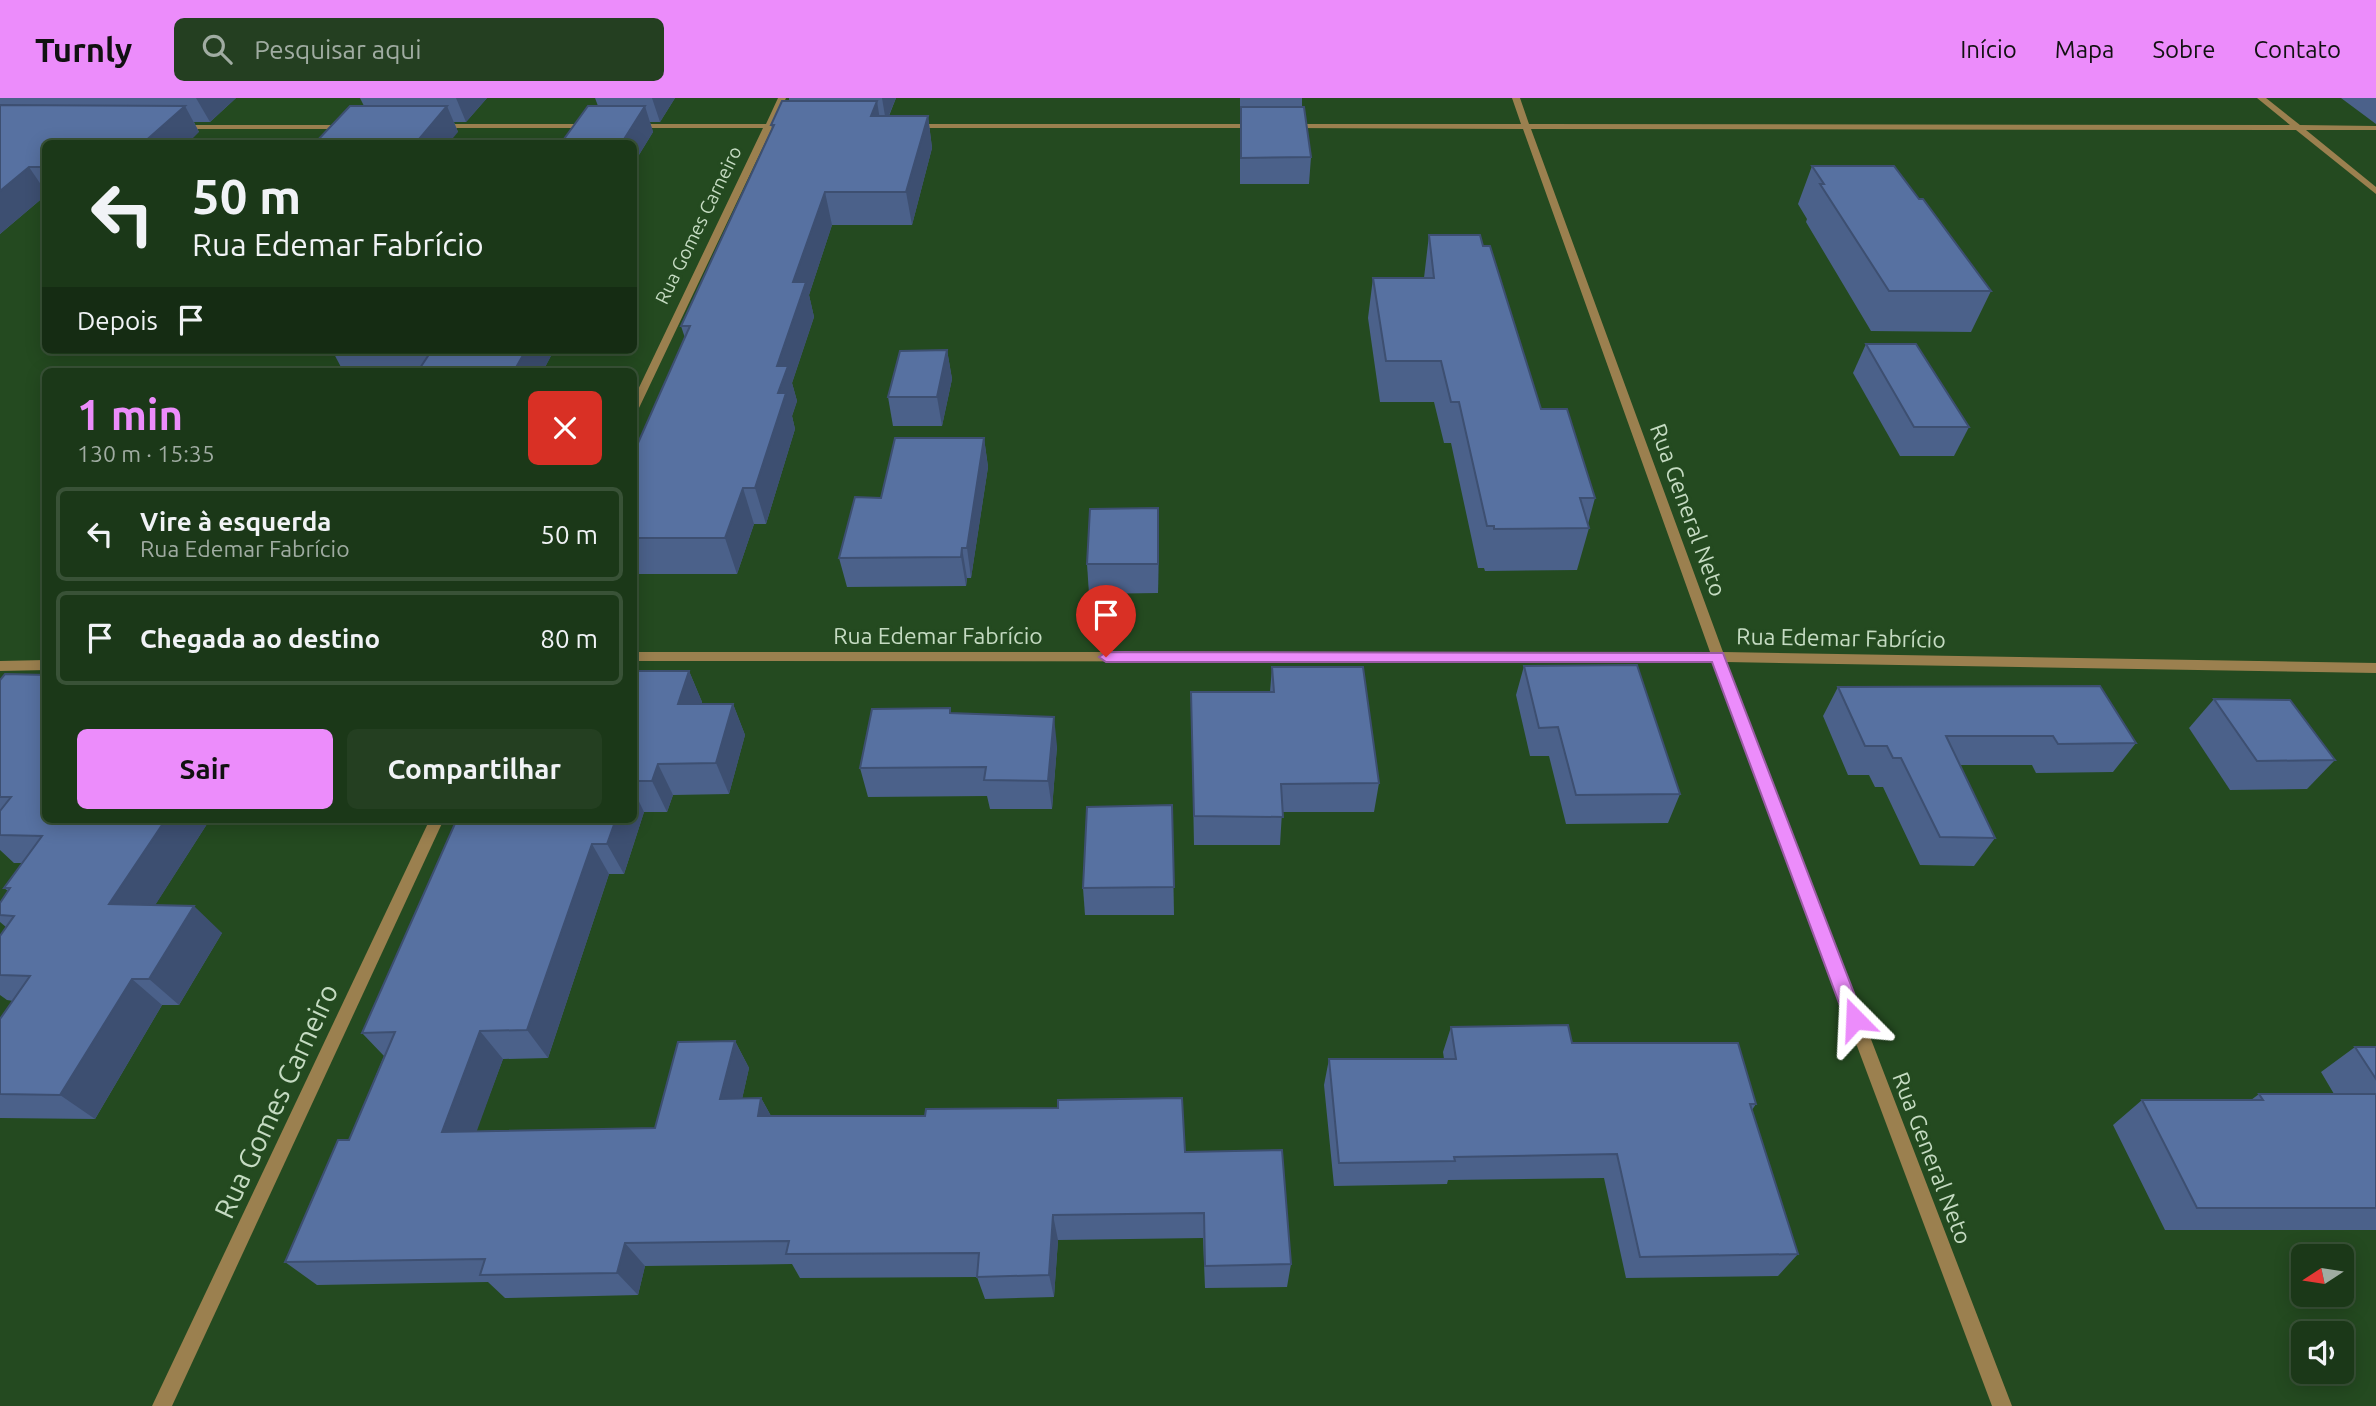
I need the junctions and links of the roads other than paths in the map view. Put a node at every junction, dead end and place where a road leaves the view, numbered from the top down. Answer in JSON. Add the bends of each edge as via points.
{"nodes":[{"id":1,"x":782,"y":98,"type":"edge"},
{"id":2,"x":1516,"y":98,"type":"edge"},
{"id":3,"x":2261,"y":98,"type":"edge"},
{"id":4,"x":434,"y":126,"type":"edge"},
{"id":5,"x":602,"y":126,"type":"edge"},
{"id":6,"x":630,"y":126,"type":"edge"},
{"id":7,"x":770,"y":126,"type":"junction"},
{"id":8,"x":798,"y":126,"type":"edge"},
{"id":9,"x":896,"y":126,"type":"edge"},
{"id":10,"x":168,"y":127,"type":"edge"},
{"id":11,"x":364,"y":127,"type":"edge"},
{"id":12,"x":1525,"y":127,"type":"junction"},
{"id":13,"x":2298,"y":127,"type":"junction"},
{"id":14,"x":2376,"y":128,"type":"edge"},
{"id":15,"x":2376,"y":191,"type":"edge"},
{"id":16,"x":637,"y":402,"type":"edge"},
{"id":17,"x":637,"y":657,"type":"edge"},
{"id":18,"x":1718,"y":657,"type":"junction"},
{"id":19,"x":42,"y":665,"type":"edge"},
{"id":20,"x":0,"y":666,"type":"edge"},
{"id":21,"x":2376,"y":668,"type":"edge"},
{"id":22,"x":435,"y":823,"type":"edge"},
{"id":23,"x":162,"y":1406,"type":"edge"},
{"id":24,"x":2002,"y":1406,"type":"edge"}],
"edges":[{"from":1,"to":7,"type":"street","name":"Rua Gomes Carneiro"},
{"from":2,"to":12,"type":"street","name":"Rua General Neto"},
{"from":3,"to":13,"type":"street"},
{"from":4,"to":5,"type":"street"},
{"from":6,"to":7,"type":"street"},
{"from":7,"to":8,"type":"street"},
{"from":7,"to":16,"type":"street","name":"Rua Gomes Carneiro"},
{"from":9,"to":12,"type":"street"},
{"from":10,"to":11,"type":"street"},
{"from":12,"to":13,"type":"street"},
{"from":12,"to":18,"type":"street","name":"Rua General Neto"},
{"from":13,"to":14,"type":"street"},
{"from":13,"to":15,"type":"street"},
{"from":17,"to":18,"type":"street","name":"Rua Edemar Fabrício"},
{"from":18,"to":21,"type":"street","name":"Rua Edemar Fabrício"},
{"from":18,"to":24,"type":"street","name":"Rua General Neto"},
{"from":19,"to":20,"type":"street"},
{"from":22,"to":23,"type":"street","name":"Rua Gomes Carneiro"}]}
